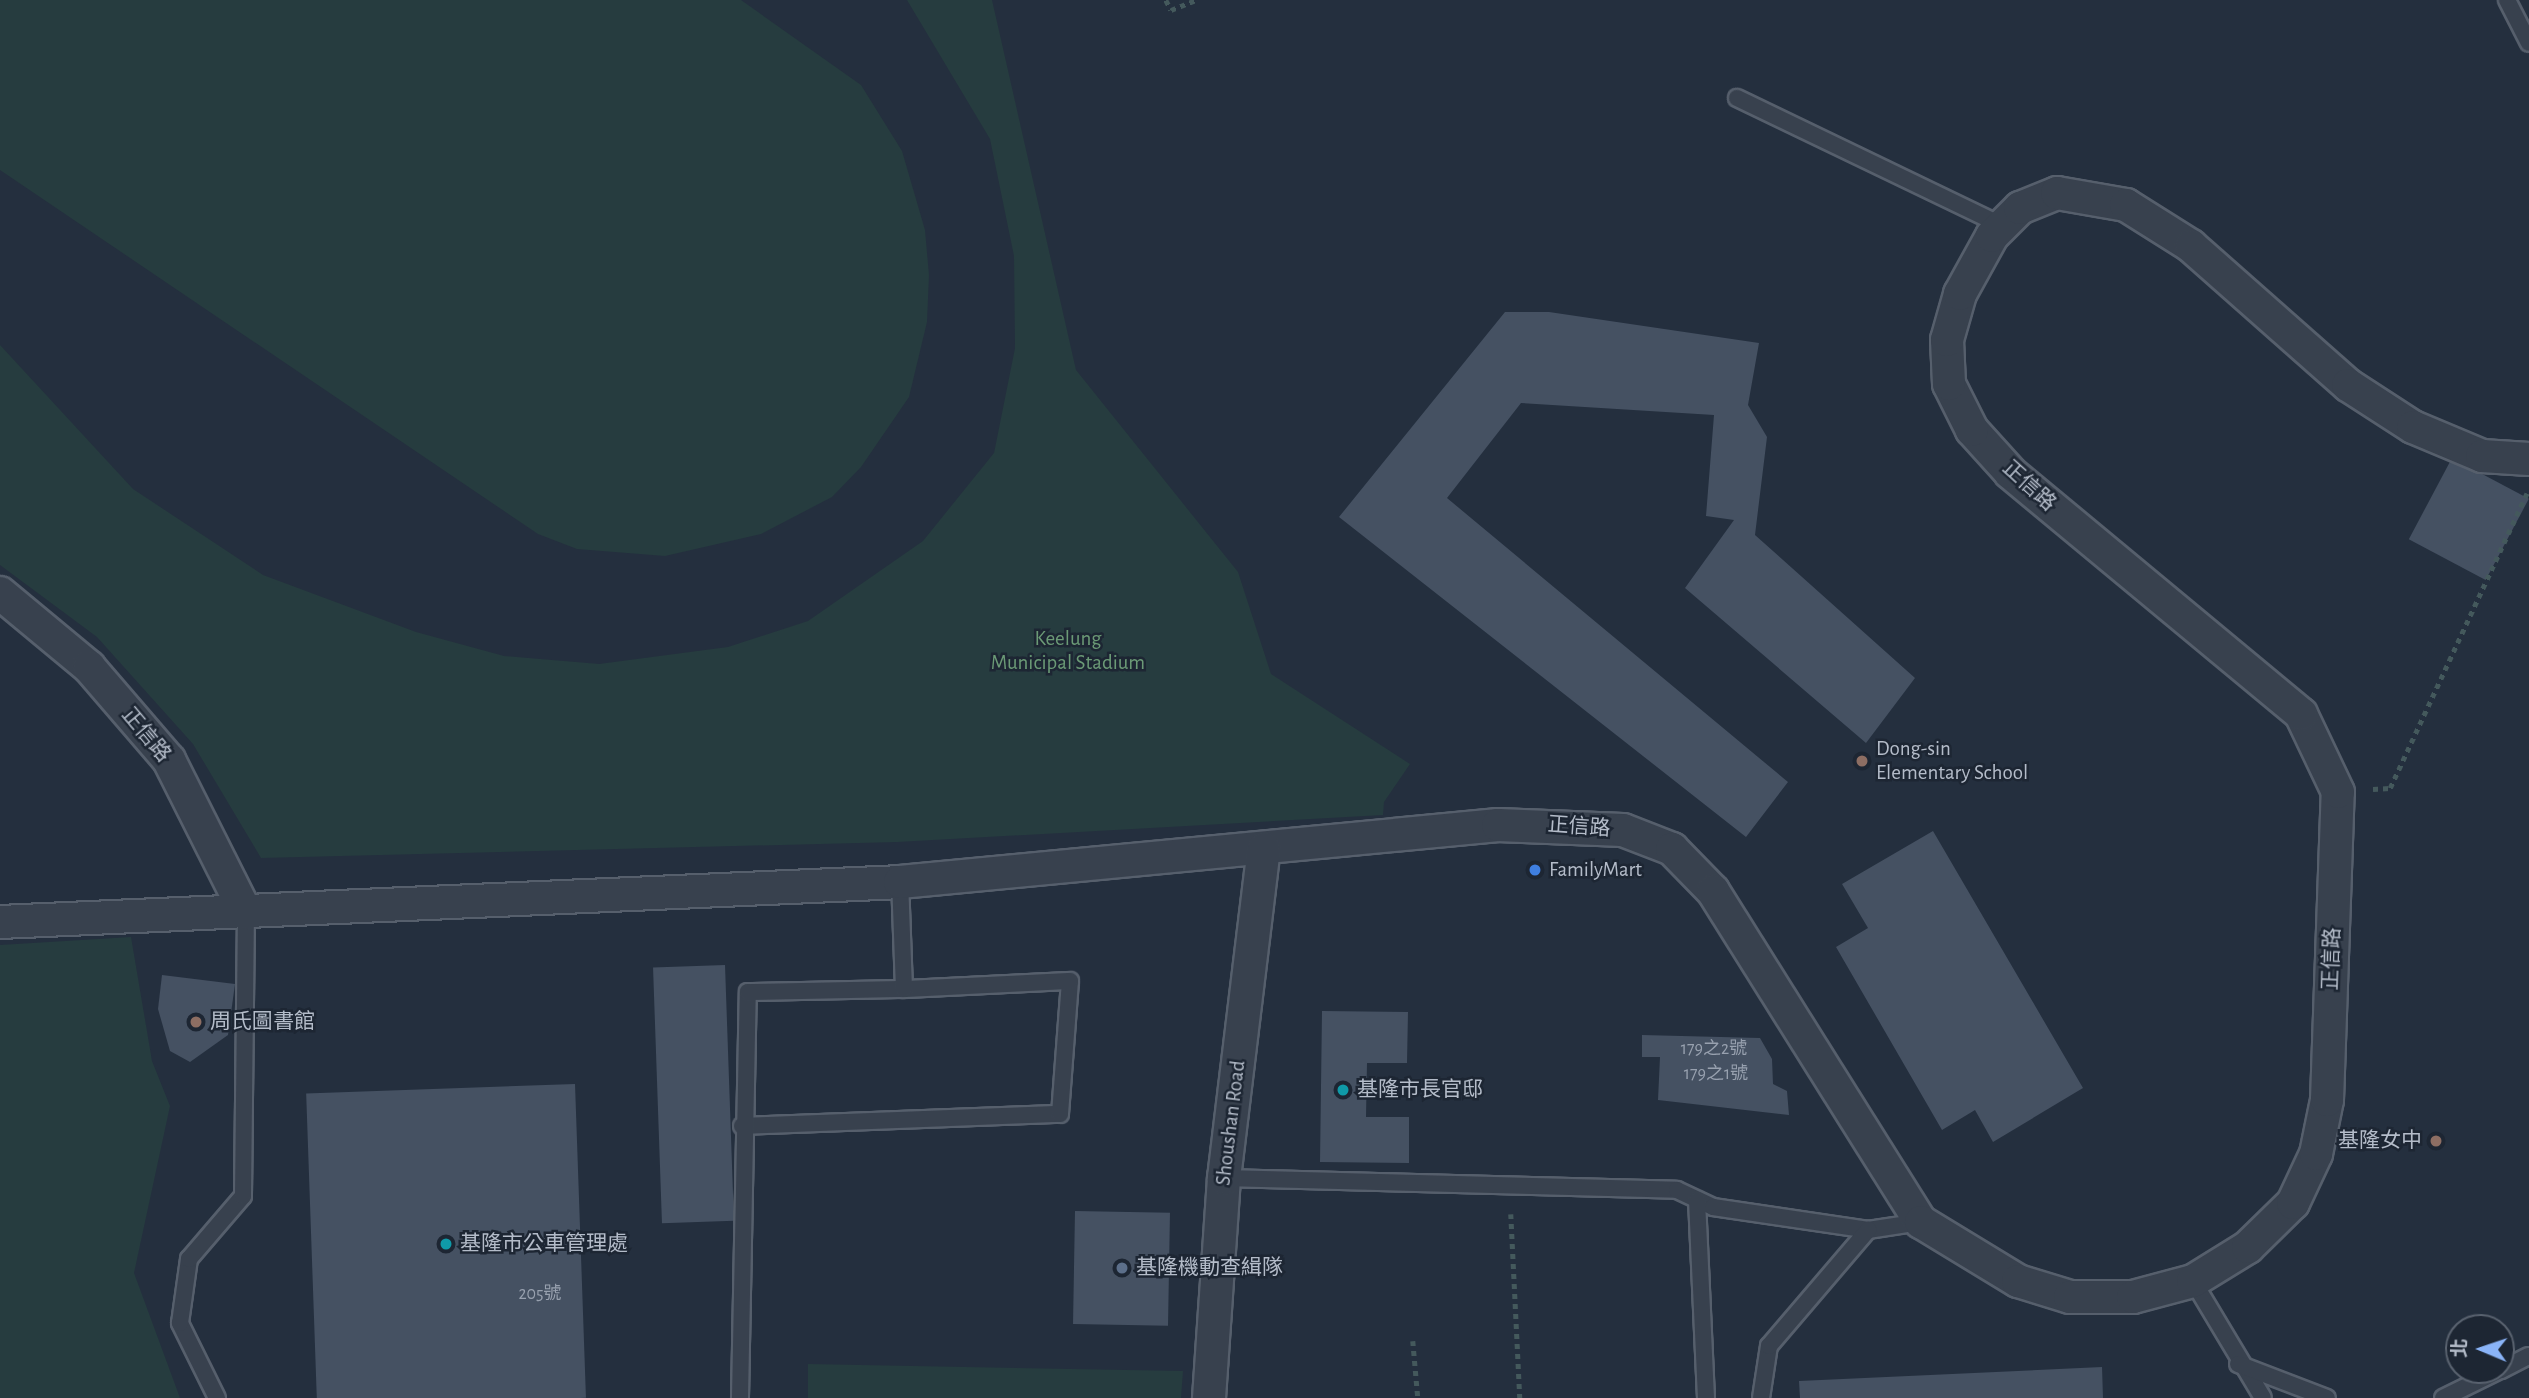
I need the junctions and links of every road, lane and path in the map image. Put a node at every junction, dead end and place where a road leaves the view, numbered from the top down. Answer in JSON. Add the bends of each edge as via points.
{"nodes":[{"id":1,"x":1166,"y":0,"type":"edge"},
{"id":2,"x":1196,"y":0,"type":"edge"},
{"id":3,"x":2507,"y":0,"type":"edge"},
{"id":4,"x":2529,"y":43,"type":"edge"},
{"id":5,"x":1737,"y":98,"type":"dead end"},
{"id":6,"x":2003,"y":226,"type":"junction"},
{"id":7,"x":2529,"y":459,"type":"edge"},
{"id":8,"x":2529,"y":489,"type":"edge"},
{"id":9,"x":0,"y":593,"type":"edge"},
{"id":10,"x":2339,"y":792,"type":"junction"},
{"id":11,"x":1264,"y":848,"type":"junction"},
{"id":12,"x":900,"y":882,"type":"junction"},
{"id":13,"x":246,"y":913,"type":"junction"},
{"id":14,"x":0,"y":922,"type":"edge"},
{"id":15,"x":904,"y":989,"type":"junction"},
{"id":16,"x":742,"y":1126,"type":"junction"},
{"id":17,"x":1224,"y":1178,"type":"junction"},
{"id":18,"x":1510,"y":1185,"type":"junction"},
{"id":19,"x":1697,"y":1200,"type":"junction"},
{"id":20,"x":1921,"y":1222,"type":"junction"},
{"id":21,"x":1868,"y":1230,"type":"junction"},
{"id":22,"x":2193,"y":1281,"type":"junction"},
{"id":23,"x":1413,"y":1342,"type":"dead end"},
{"id":24,"x":2238,"y":1364,"type":"junction"},
{"id":25,"x":2472,"y":1384,"type":"edge"},
{"id":26,"x":216,"y":1398,"type":"edge"},
{"id":27,"x":740,"y":1398,"type":"edge"},
{"id":28,"x":1209,"y":1398,"type":"edge"},
{"id":29,"x":1418,"y":1398,"type":"edge"},
{"id":30,"x":1520,"y":1398,"type":"edge"},
{"id":31,"x":1706,"y":1398,"type":"edge"},
{"id":32,"x":1761,"y":1398,"type":"edge"},
{"id":33,"x":2263,"y":1398,"type":"edge"},
{"id":34,"x":2327,"y":1398,"type":"edge"},
{"id":35,"x":2443,"y":1398,"type":"edge"}],
"edges":[{"from":1,"to":2,"type":"path","via":[[1171,10]]},
{"from":3,"to":4,"type":"lane"},
{"from":5,"to":6,"type":"lane"},
{"from":6,"to":7,"type":"street","name":"正信路","via":[[2020,208],[2057,193],[2126,205],[2192,246],[2348,385],[2413,427],[2482,456]]},
{"from":6,"to":10,"type":"street","name":"正信路","via":[[1960,294],[1947,340],[1949,384],[1972,430],[2010,472],[2301,714]]},
{"from":8,"to":10,"type":"path","via":[[2390,788]]},
{"from":9,"to":13,"type":"street","name":"正信路","via":[[89,667],[169,760]]},
{"from":10,"to":22,"type":"street","name":"正信路","via":[[2327,1100],[2316,1154],[2293,1203],[2248,1248]]},
{"from":11,"to":12,"type":"street","name":"正信路"},
{"from":11,"to":17,"type":"street","name":"Shoushan Road"},
{"from":11,"to":20,"type":"street","name":"正信路","via":[[1395,832],[1559,823],[1623,830],[1672,849],[1713,891]]},
{"from":12,"to":13,"type":"street","name":"正信路"},
{"from":12,"to":15,"type":"lane"},
{"from":13,"to":14,"type":"street","name":"正信路"},
{"from":13,"to":26,"type":"lane","via":[[243,1196],[189,1259],[180,1323]]},
{"from":15,"to":16,"type":"lane","via":[[748,992]]},
{"from":15,"to":16,"type":"lane","via":[[1070,981],[1060,1114]]},
{"from":16,"to":27,"type":"lane"},
{"from":17,"to":18,"type":"lane"},
{"from":17,"to":28,"type":"street","name":"Shoushan Road"},
{"from":18,"to":19,"type":"lane","via":[[1677,1190]]},
{"from":18,"to":30,"type":"path"},
{"from":19,"to":21,"type":"lane"},
{"from":19,"to":31,"type":"lane"},
{"from":20,"to":21,"type":"lane"},
{"from":20,"to":22,"type":"street","name":"正信路","via":[[2018,1281],[2070,1297],[2133,1297]]},
{"from":21,"to":32,"type":"lane","via":[[1769,1346]]},
{"from":22,"to":24,"type":"lane"},
{"from":23,"to":29,"type":"path"},
{"from":24,"to":33,"type":"lane"},
{"from":24,"to":34,"type":"lane"},
{"from":25,"to":35,"type":"lane"}]}
